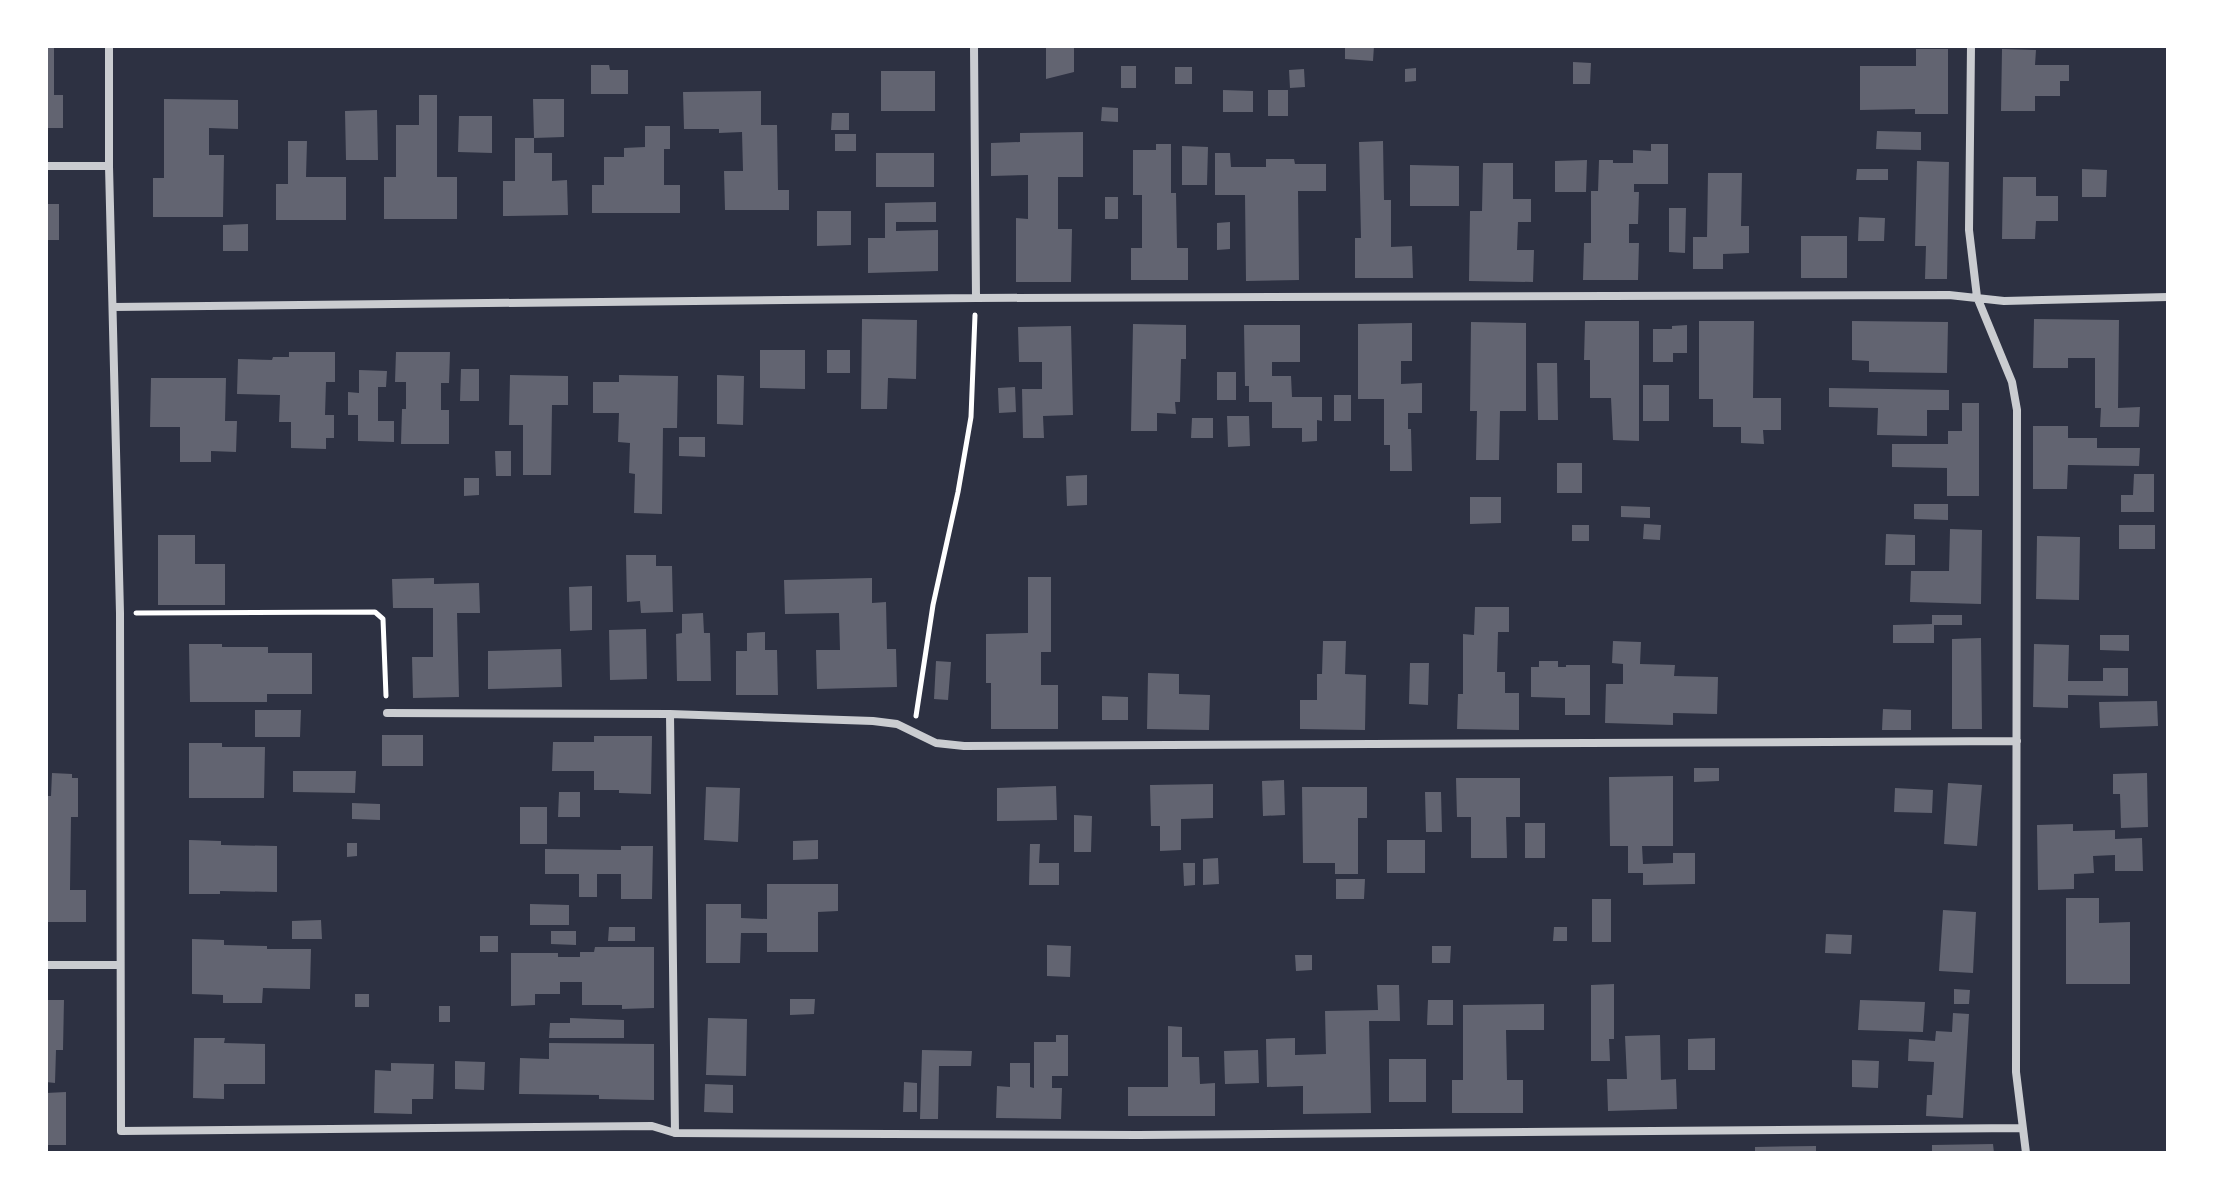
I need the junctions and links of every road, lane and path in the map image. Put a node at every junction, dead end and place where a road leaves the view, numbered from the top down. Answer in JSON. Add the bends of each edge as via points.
{"nodes":[{"id":1,"x":109,"y":46,"type":"edge"},
{"id":2,"x":974,"y":46,"type":"edge"},
{"id":3,"x":1971,"y":46,"type":"edge"},
{"id":4,"x":46,"y":166,"type":"edge"},
{"id":5,"x":109,"y":166,"type":"junction"},
{"id":6,"x":1977,"y":297,"type":"junction"},
{"id":7,"x":2168,"y":297,"type":"edge"},
{"id":8,"x":976,"y":298,"type":"junction"},
{"id":9,"x":113,"y":307,"type":"junction"},
{"id":10,"x":120,"y":613,"type":"junction"},
{"id":11,"x":387,"y":713,"type":"joint"},
{"id":12,"x":670,"y":714,"type":"junction"},
{"id":13,"x":914,"y":733,"type":"junction"},
{"id":14,"x":2017,"y":741,"type":"junction"},
{"id":15,"x":46,"y":965,"type":"edge"},
{"id":16,"x":120,"y":965,"type":"junction"},
{"id":17,"x":2022,"y":1128,"type":"junction"},
{"id":18,"x":675,"y":1133,"type":"junction"},
{"id":19,"x":2026,"y":1153,"type":"edge"}],
"edges":[{"from":1,"to":5,"type":"street"},
{"from":2,"to":8,"type":"street"},
{"from":3,"to":6,"type":"street","via":[[1969,230]]},
{"from":4,"to":5,"type":"street"},
{"from":5,"to":9,"type":"street"},
{"from":6,"to":7,"type":"street"},
{"from":6,"to":8,"type":"street"},
{"from":6,"to":14,"type":"street","via":[[2012,382],[2017,410]]},
{"from":8,"to":9,"type":"street"},
{"from":8,"to":13,"type":"path","via":[[971,417],[933,605]]},
{"from":9,"to":10,"type":"street"},
{"from":10,"to":11,"type":"path","via":[[375,612],[383,619]]},
{"from":10,"to":16,"type":"street"},
{"from":11,"to":12,"type":"street"},
{"from":12,"to":13,"type":"street","via":[[873,721]]},
{"from":12,"to":18,"type":"street"},
{"from":13,"to":14,"type":"street","via":[[936,743],[964,746]]},
{"from":14,"to":17,"type":"street","via":[[2016,1072]]},
{"from":15,"to":16,"type":"street"},
{"from":16,"to":18,"type":"street","via":[[121,1131],[652,1126]]},
{"from":17,"to":18,"type":"street"},
{"from":17,"to":19,"type":"street"}]}
